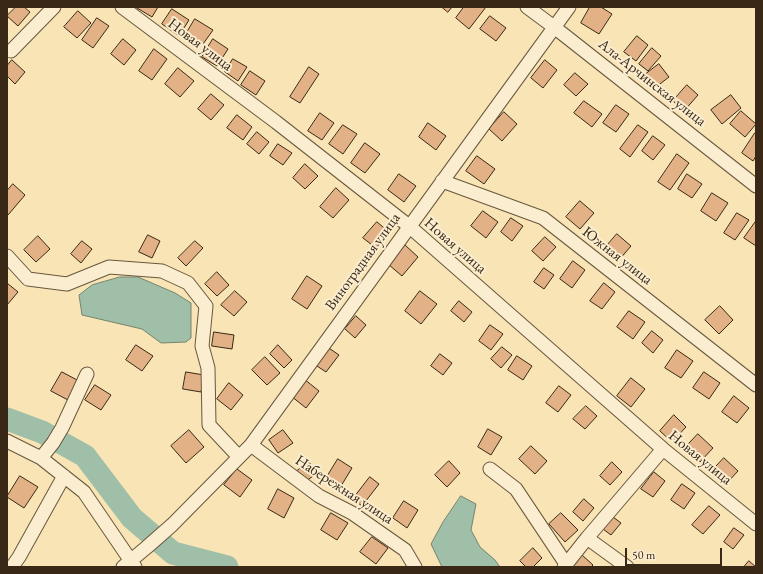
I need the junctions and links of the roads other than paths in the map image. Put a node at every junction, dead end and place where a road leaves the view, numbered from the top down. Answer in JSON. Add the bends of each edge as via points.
{"nodes":[{"id":1,"x":54,"y":7,"type":"edge"},
{"id":2,"x":122,"y":7,"type":"edge"},
{"id":3,"x":527,"y":7,"type":"edge"},
{"id":4,"x":569,"y":7,"type":"edge"},
{"id":5,"x":554,"y":27,"type":"junction"},
{"id":6,"x":11,"y":51,"type":"dead end"},
{"id":7,"x":442,"y":181,"type":"junction"},
{"id":8,"x":756,"y":186,"type":"edge"},
{"id":9,"x":409,"y":226,"type":"junction"},
{"id":10,"x":7,"y":256,"type":"edge"},
{"id":11,"x":87,"y":374,"type":"dead end"},
{"id":12,"x":756,"y":385,"type":"edge"},
{"id":13,"x":7,"y":441,"type":"edge"},
{"id":14,"x":250,"y":445,"type":"junction"},
{"id":15,"x":663,"y":449,"type":"junction"},
{"id":16,"x":238,"y":457,"type":"junction"},
{"id":17,"x":41,"y":458,"type":"junction"},
{"id":18,"x":490,"y":469,"type":"dead end"},
{"id":19,"x":64,"y":476,"type":"junction"},
{"id":20,"x":756,"y":524,"type":"edge"},
{"id":21,"x":587,"y":538,"type":"junction"},
{"id":22,"x":129,"y":565,"type":"edge"},
{"id":23,"x":565,"y":566,"type":"edge"},
{"id":24,"x":12,"y":567,"type":"edge"},
{"id":25,"x":415,"y":567,"type":"edge"},
{"id":26,"x":627,"y":567,"type":"edge"}],
"edges":[{"from":1,"to":6,"type":"street"},
{"from":2,"to":9,"type":"street","name":"Новая улица"},
{"from":3,"to":5,"type":"street","name":"Ала-Арчинская улица"},
{"from":4,"to":5,"type":"street","name":"Виноградная улица"},
{"from":5,"to":7,"type":"street","name":"Виноградная улица"},
{"from":5,"to":8,"type":"street","name":"Ала-Арчинская улица"},
{"from":7,"to":9,"type":"street","name":"Виноградная улица"},
{"from":7,"to":12,"type":"street","name":"Южная улица","via":[[543,218]]},
{"from":9,"to":14,"type":"street","name":"Виноградная улица"},
{"from":9,"to":15,"type":"street","name":"Новая улица"},
{"from":10,"to":16,"type":"street","via":[[28,279],[67,284],[110,267],[162,271],[188,283],[206,306],[202,346],[208,368],[209,425]]},
{"from":11,"to":17,"type":"street","via":[[62,428]]},
{"from":13,"to":17,"type":"street"},
{"from":14,"to":16,"type":"street","name":"Виноградная улица"},
{"from":14,"to":25,"type":"street","name":"Набережная улица","via":[[319,496],[352,513],[405,550]]},
{"from":15,"to":20,"type":"street","name":"Новая улица"},
{"from":15,"to":21,"type":"street"},
{"from":16,"to":22,"type":"street","name":"Виноградная улица"},
{"from":17,"to":19,"type":"street"},
{"from":18,"to":23,"type":"street","via":[[516,489]]},
{"from":19,"to":22,"type":"street","via":[[84,492]]},
{"from":19,"to":24,"type":"street"},
{"from":21,"to":23,"type":"street"},
{"from":21,"to":26,"type":"street"}]}
